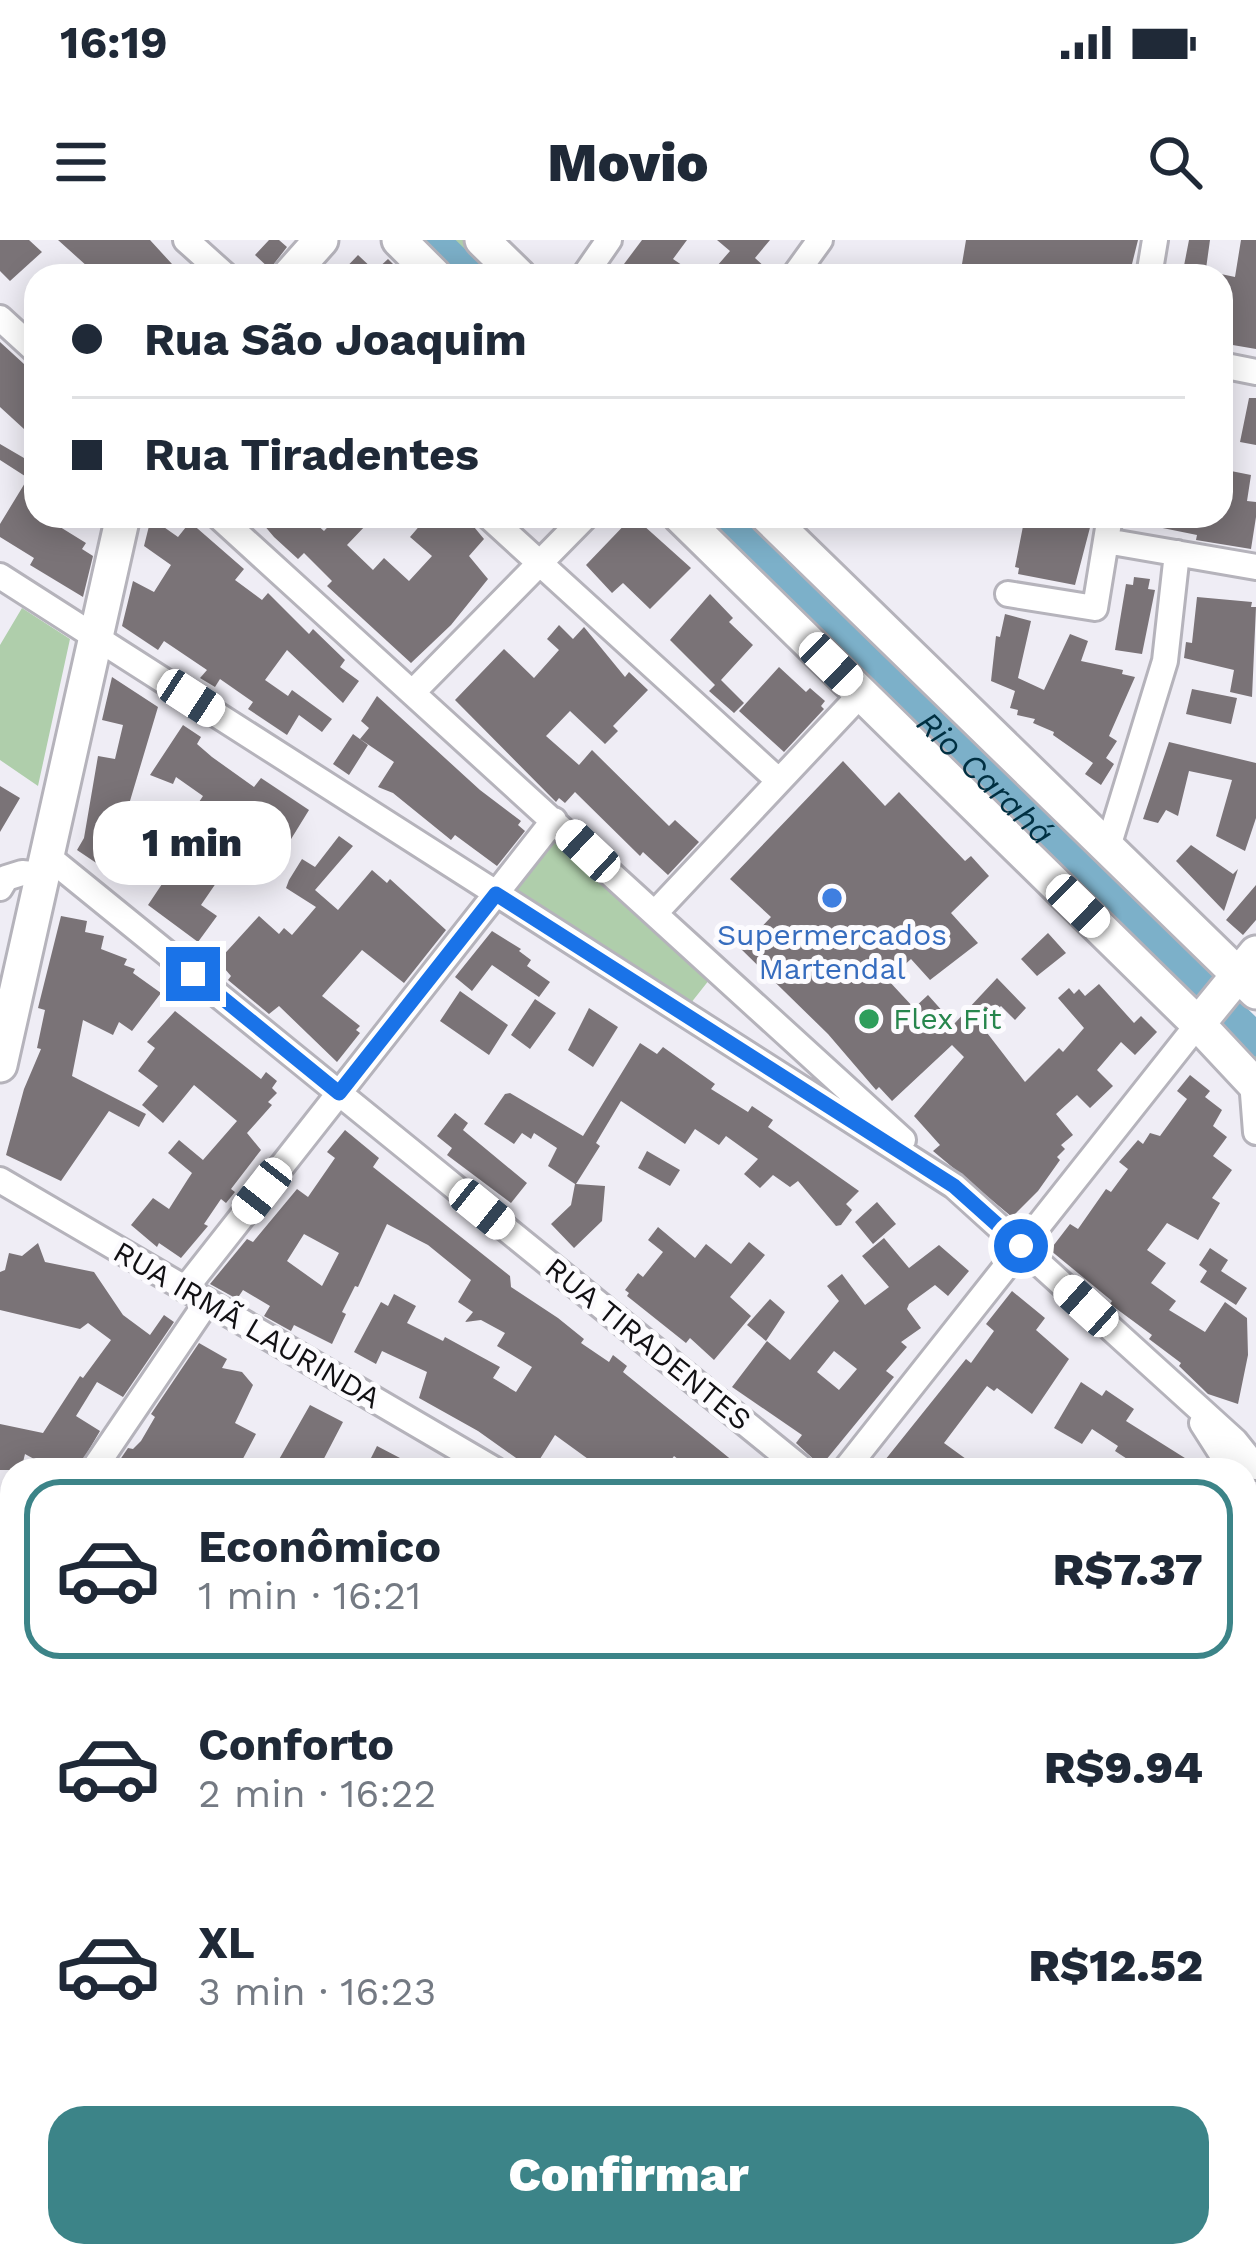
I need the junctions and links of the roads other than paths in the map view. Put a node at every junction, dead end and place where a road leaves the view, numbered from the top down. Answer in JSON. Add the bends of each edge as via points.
{"nodes":[{"id":1,"x":186,"y":240,"type":"edge"},
{"id":2,"x":321,"y":240,"type":"edge"},
{"id":3,"x":399,"y":240,"type":"edge"},
{"id":4,"x":482,"y":240,"type":"edge"},
{"id":5,"x":213,"y":264,"type":"edge"},
{"id":6,"x":300,"y":264,"type":"edge"},
{"id":7,"x":424,"y":264,"type":"edge"},
{"id":8,"x":507,"y":264,"type":"edge"},
{"id":9,"x":0,"y":318,"type":"edge"},
{"id":10,"x":24,"y":340,"type":"edge"},
{"id":11,"x":120,"y":528,"type":"edge"},
{"id":12,"x":231,"y":528,"type":"edge"},
{"id":13,"x":501,"y":528,"type":"edge"},
{"id":14,"x":574,"y":528,"type":"edge"},
{"id":15,"x":692,"y":528,"type":"edge"},
{"id":16,"x":779,"y":528,"type":"edge"},
{"id":17,"x":1108,"y":528,"type":"edge"},
{"id":18,"x":1177,"y":553,"type":"junction"},
{"id":19,"x":540,"y":563,"type":"junction"},
{"id":20,"x":1256,"y":567,"type":"edge"},
{"id":21,"x":0,"y":576,"type":"edge"},
{"id":22,"x":1008,"y":594,"type":"dead end"},
{"id":23,"x":95,"y":637,"type":"junction"},
{"id":24,"x":413,"y":692,"type":"junction"},
{"id":25,"x":861,"y":694,"type":"junction"},
{"id":26,"x":778,"y":782,"type":"junction"},
{"id":27,"x":554,"y":820,"type":"junction"},
{"id":28,"x":1108,"y":847,"type":"junction"},
{"id":29,"x":44,"y":865,"type":"junction"},
{"id":30,"x":0,"y":888,"type":"edge"},
{"id":31,"x":496,"y":894,"type":"junction"},
{"id":32,"x":655,"y":913,"type":"junction"},
{"id":33,"x":1245,"y":976,"type":"edge"},
{"id":34,"x":1202,"y":1019,"type":"junction"},
{"id":35,"x":0,"y":1065,"type":"edge"},
{"id":36,"x":1254,"y":1084,"type":"edge"},
{"id":37,"x":339,"y":1093,"type":"junction"},
{"id":38,"x":1256,"y":1132,"type":"edge"},
{"id":39,"x":0,"y":1180,"type":"edge"},
{"id":40,"x":954,"y":1186,"type":"junction"},
{"id":41,"x":1021,"y":1246,"type":"junction"},
{"id":42,"x":196,"y":1295,"type":"junction"},
{"id":43,"x":1184,"y":1396,"type":"junction"},
{"id":44,"x":100,"y":1458,"type":"edge"},
{"id":45,"x":469,"y":1458,"type":"edge"},
{"id":46,"x":788,"y":1458,"type":"edge"},
{"id":47,"x":854,"y":1458,"type":"edge"},
{"id":48,"x":1224,"y":1458,"type":"edge"},
{"id":49,"x":1249,"y":1458,"type":"edge"}],
"edges":[{"from":1,"to":5,"type":"street"},
{"from":2,"to":6,"type":"main road"},
{"from":3,"to":7,"type":"main road"},
{"from":4,"to":8,"type":"main road"},
{"from":9,"to":10,"type":"street"},
{"from":11,"to":23,"type":"main road"},
{"from":12,"to":24,"type":"street"},
{"from":13,"to":19,"type":"street"},
{"from":14,"to":19,"type":"street"},
{"from":15,"to":25,"type":"main road"},
{"from":16,"to":28,"type":"main road"},
{"from":17,"to":18,"type":"street"},
{"from":17,"to":22,"type":"street","via":[[1095,608]]},
{"from":18,"to":20,"type":"street"},
{"from":18,"to":28,"type":"street","via":[[1160,683]]},
{"from":19,"to":24,"type":"street"},
{"from":19,"to":26,"type":"street"},
{"from":21,"to":23,"type":"street"},
{"from":23,"to":29,"type":"main road"},
{"from":23,"to":31,"type":"street"},
{"from":24,"to":27,"type":"street"},
{"from":25,"to":26,"type":"street"},
{"from":25,"to":34,"type":"main road"},
{"from":26,"to":32,"type":"street"},
{"from":27,"to":31,"type":"street"},
{"from":27,"to":32,"type":"street"},
{"from":28,"to":33,"type":"main road"},
{"from":29,"to":30,"type":"street","via":[[6,878]]},
{"from":29,"to":35,"type":"main road"},
{"from":29,"to":37,"type":"street","name":"RUA TIRADENTES"},
{"from":31,"to":37,"type":"street"},
{"from":31,"to":40,"type":"street"},
{"from":32,"to":40,"type":"street"},
{"from":33,"to":34,"type":"main road"},
{"from":34,"to":36,"type":"main road"},
{"from":34,"to":41,"type":"street"},
{"from":36,"to":38,"type":"street"},
{"from":37,"to":42,"type":"street"},
{"from":37,"to":46,"type":"street","name":"RUA TIRADENTES"},
{"from":39,"to":42,"type":"street","name":"RUA IRMÃ LAURINDA"},
{"from":40,"to":41,"type":"street"},
{"from":41,"to":43,"type":"street"},
{"from":41,"to":47,"type":"street"},
{"from":42,"to":44,"type":"street"},
{"from":42,"to":45,"type":"street","name":"RUA IRMÃ LAURINDA"},
{"from":43,"to":48,"type":"street"},
{"from":43,"to":49,"type":"street"}]}
